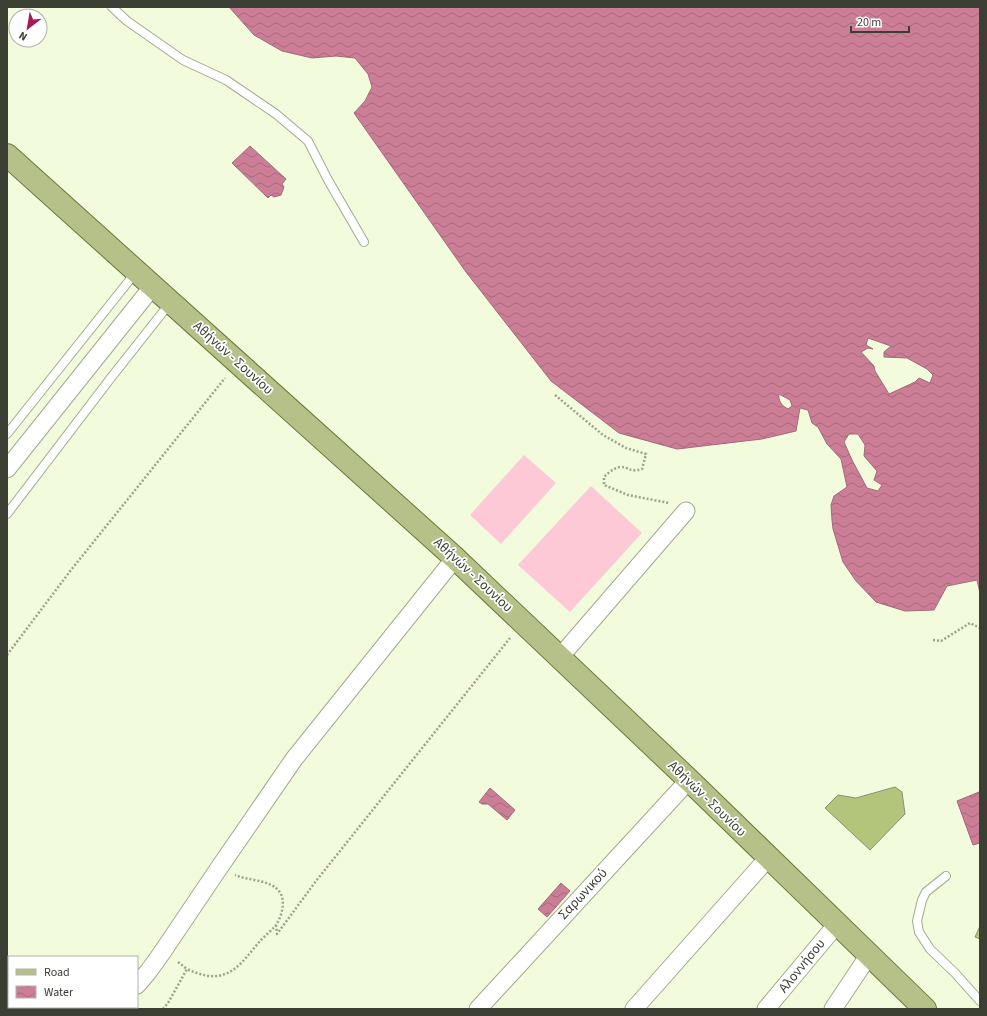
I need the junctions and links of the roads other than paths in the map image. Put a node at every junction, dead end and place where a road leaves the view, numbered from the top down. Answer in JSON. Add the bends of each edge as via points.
{"nodes":[{"id":1,"x":112,"y":7,"type":"edge"},
{"id":2,"x":7,"y":155,"type":"edge"},
{"id":3,"x":364,"y":242,"type":"dead end"},
{"id":4,"x":137,"y":272,"type":"junction"},
{"id":5,"x":153,"y":286,"type":"junction"},
{"id":6,"x":171,"y":302,"type":"junction"},
{"id":7,"x":7,"y":434,"type":"edge"},
{"id":8,"x":7,"y":469,"type":"edge"},
{"id":9,"x":686,"y":511,"type":"road end"},
{"id":10,"x":7,"y":514,"type":"edge"},
{"id":11,"x":455,"y":558,"type":"junction"},
{"id":12,"x":560,"y":657,"type":"junction"},
{"id":13,"x":689,"y":780,"type":"junction"},
{"id":14,"x":768,"y":858,"type":"junction"},
{"id":15,"x":946,"y":876,"type":"dead end"},
{"id":16,"x":837,"y":924,"type":"junction"},
{"id":17,"x":869,"y":955,"type":"junction"},
{"id":18,"x":138,"y":984,"type":"edge"},
{"id":19,"x":980,"y":1001,"type":"edge"},
{"id":20,"x":478,"y":1009,"type":"edge"},
{"id":21,"x":634,"y":1009,"type":"edge"},
{"id":22,"x":766,"y":1009,"type":"edge"},
{"id":23,"x":833,"y":1009,"type":"edge"},
{"id":24,"x":925,"y":1009,"type":"edge"}],
"edges":[{"from":1,"to":3,"type":"lane","via":[[127,21],[183,60],[226,80],[276,114],[308,141]]},
{"from":2,"to":4,"type":"main road","name":"Αθήνών - Σουνίου"},
{"from":4,"to":5,"type":"main road","name":"Αθήνών - Σουνίου"},
{"from":4,"to":7,"type":"lane"},
{"from":5,"to":6,"type":"main road","name":"Αθήνών - Σουνίου"},
{"from":5,"to":8,"type":"street"},
{"from":6,"to":10,"type":"lane"},
{"from":6,"to":11,"type":"main road","name":"Αθήνών - Σουνίου"},
{"from":9,"to":12,"type":"street"},
{"from":11,"to":12,"type":"main road","name":"Αθήνών - Σουνίου"},
{"from":11,"to":18,"type":"street","via":[[294,759]]},
{"from":12,"to":13,"type":"main road","name":"Αθήνών - Σουνίου"},
{"from":13,"to":14,"type":"main road","name":"Αθήνών - Σουνίου"},
{"from":13,"to":20,"type":"street","name":"Σαρωνικού"},
{"from":14,"to":16,"type":"main road","name":"Αθήνών - Σουνίου"},
{"from":14,"to":21,"type":"street"},
{"from":15,"to":19,"type":"lane","via":[[926,892],[922,900],[917,921],[918,932],[930,949]]},
{"from":16,"to":17,"type":"main road","name":"Αθήνών - Σουνίου"},
{"from":16,"to":22,"type":"street","name":"Αλοννήσου"},
{"from":17,"to":23,"type":"street"},
{"from":17,"to":24,"type":"main road","name":"Αθήνών - Σουνίου"}]}
